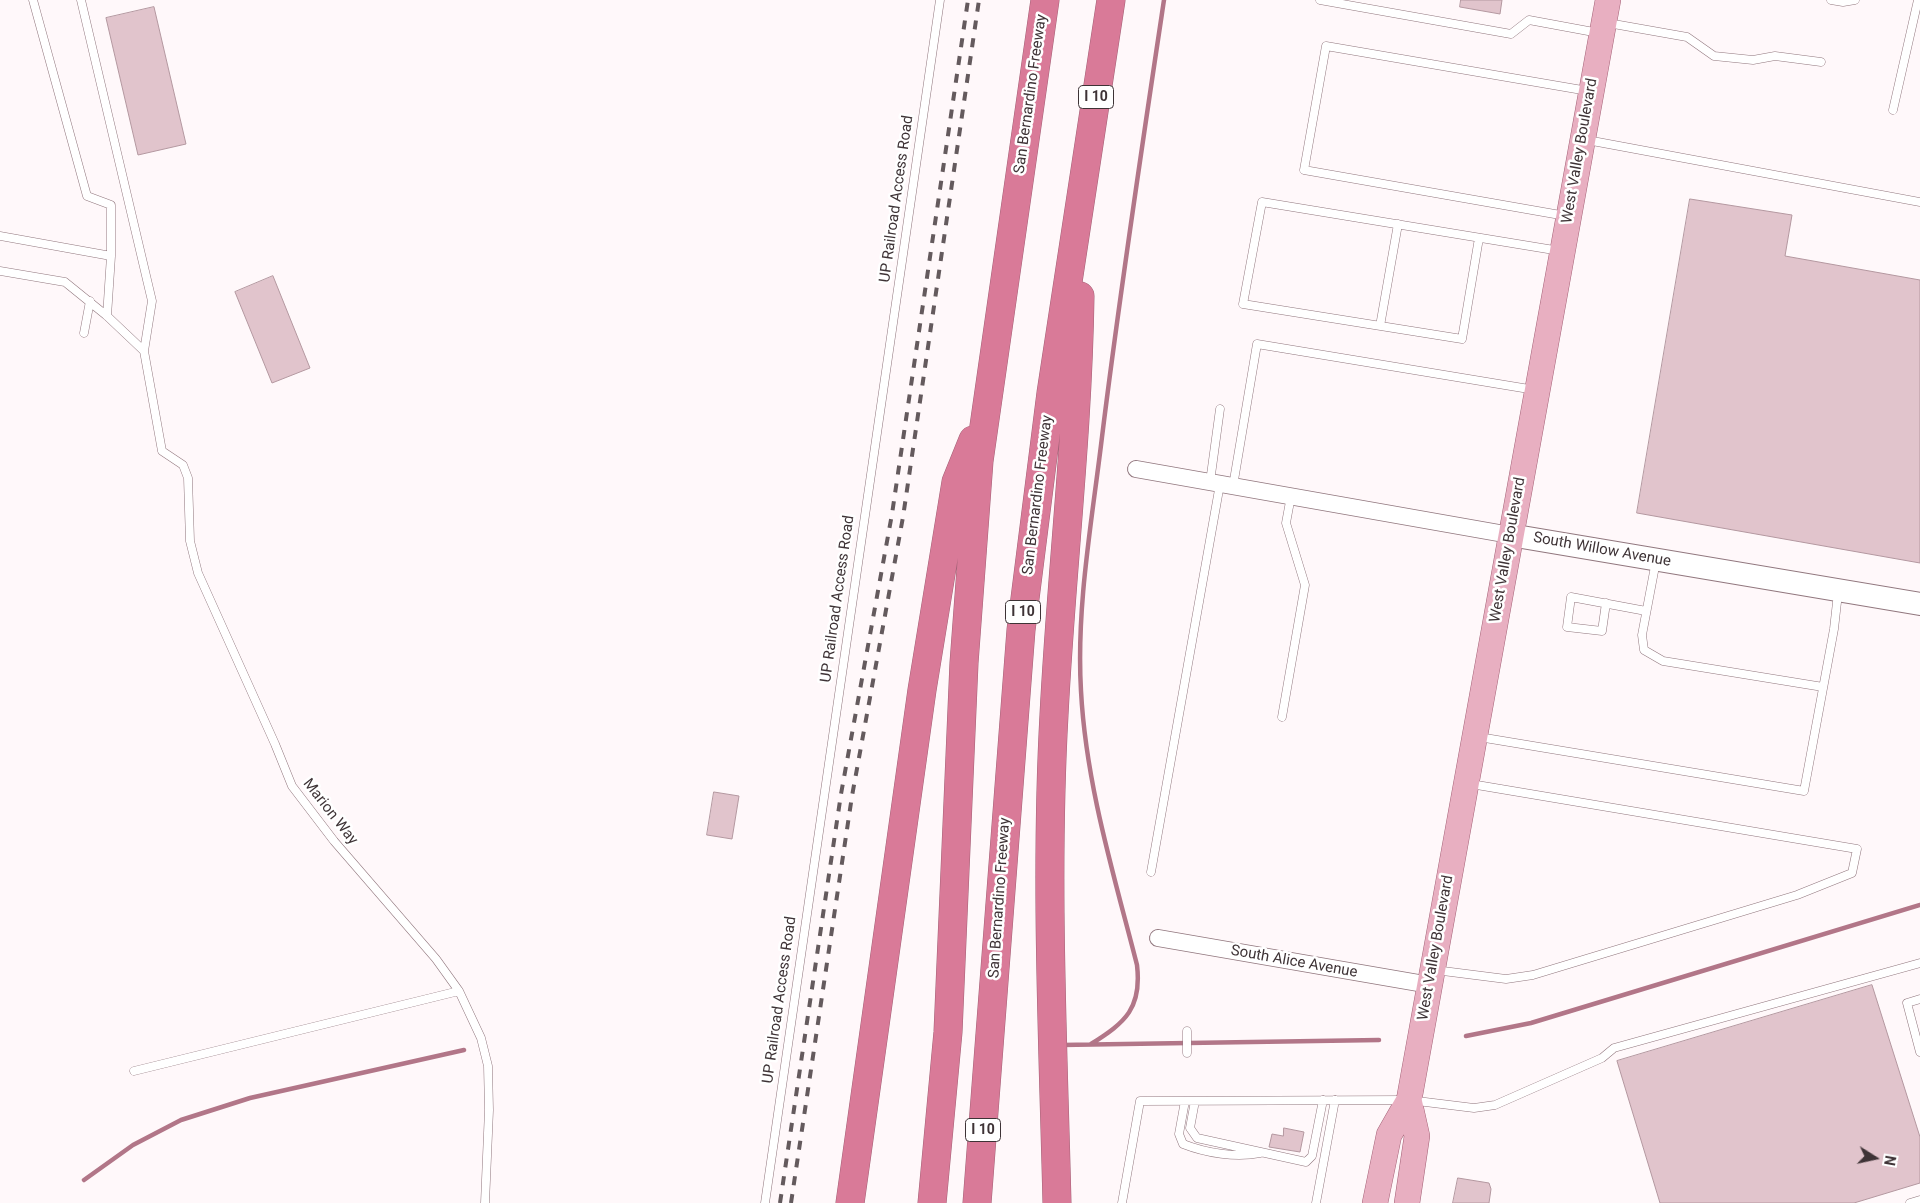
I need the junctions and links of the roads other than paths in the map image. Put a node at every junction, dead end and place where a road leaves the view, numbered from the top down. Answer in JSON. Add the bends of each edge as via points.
{"nodes":[{"id":1,"x":33,"y":0,"type":"edge"},
{"id":2,"x":81,"y":0,"type":"edge"},
{"id":3,"x":940,"y":0,"type":"edge"},
{"id":4,"x":1045,"y":0,"type":"edge"},
{"id":5,"x":1111,"y":0,"type":"edge"},
{"id":6,"x":1320,"y":0,"type":"edge"},
{"id":7,"x":1831,"y":0,"type":"edge"},
{"id":8,"x":1855,"y":0,"type":"edge"},
{"id":9,"x":1918,"y":0,"type":"edge"},
{"id":10,"x":1605,"y":18,"type":"edge"},
{"id":11,"x":1822,"y":62,"type":"dead end"},
{"id":12,"x":1591,"y":91,"type":"junction"},
{"id":13,"x":1893,"y":110,"type":"dead end"},
{"id":14,"x":1583,"y":139,"type":"junction"},
{"id":15,"x":1081,"y":195,"type":"junction"},
{"id":16,"x":1920,"y":202,"type":"edge"},
{"id":17,"x":1568,"y":217,"type":"junction"},
{"id":18,"x":1398,"y":224,"type":"junction"},
{"id":19,"x":0,"y":236,"type":"edge"},
{"id":20,"x":1479,"y":238,"type":"junction"},
{"id":21,"x":1562,"y":252,"type":"junction"},
{"id":22,"x":111,"y":256,"type":"junction"},
{"id":23,"x":0,"y":271,"type":"edge"},
{"id":24,"x":90,"y":301,"type":"junction"},
{"id":25,"x":107,"y":316,"type":"junction"},
{"id":26,"x":1380,"y":326,"type":"junction"},
{"id":27,"x":84,"y":333,"type":"dead end"},
{"id":28,"x":144,"y":351,"type":"junction"},
{"id":29,"x":1537,"y":390,"type":"junction"},
{"id":30,"x":1220,"y":409,"type":"dead end"},
{"id":31,"x":984,"y":414,"type":"junction"},
{"id":32,"x":1136,"y":469,"type":"dead end"},
{"id":33,"x":1221,"y":484,"type":"junction"},
{"id":34,"x":1291,"y":496,"type":"junction"},
{"id":35,"x":1510,"y":535,"type":"junction"},
{"id":36,"x":1657,"y":560,"type":"junction"},
{"id":37,"x":1838,"y":590,"type":"junction"},
{"id":38,"x":1606,"y":604,"type":"junction"},
{"id":39,"x":1920,"y":604,"type":"edge"},
{"id":40,"x":1646,"y":610,"type":"junction"},
{"id":41,"x":1823,"y":688,"type":"junction"},
{"id":42,"x":1282,"y":717,"type":"dead end"},
{"id":43,"x":1475,"y":736,"type":"junction"},
{"id":44,"x":1466,"y":783,"type":"junction"},
{"id":45,"x":1151,"y":872,"type":"dead end"},
{"id":46,"x":1158,"y":938,"type":"dead end"},
{"id":47,"x":1920,"y":963,"type":"edge"},
{"id":48,"x":1431,"y":977,"type":"junction"},
{"id":49,"x":460,"y":991,"type":"junction"},
{"id":50,"x":1920,"y":999,"type":"edge"},
{"id":51,"x":1187,"y":1031,"type":"dead end"},
{"id":52,"x":1187,"y":1052,"type":"dead end"},
{"id":53,"x":1920,"y":1052,"type":"edge"},
{"id":54,"x":134,"y":1071,"type":"dead end"},
{"id":55,"x":1323,"y":1100,"type":"junction"},
{"id":56,"x":1335,"y":1100,"type":"junction"},
{"id":57,"x":1409,"y":1100,"type":"junction"},
{"id":58,"x":1185,"y":1101,"type":"junction"},
{"id":59,"x":1194,"y":1101,"type":"junction"},
{"id":60,"x":1262,"y":1153,"type":"junction"},
{"id":61,"x":1920,"y":1200,"type":"edge"},
{"id":62,"x":484,"y":1203,"type":"edge"},
{"id":63,"x":765,"y":1203,"type":"edge"},
{"id":64,"x":850,"y":1203,"type":"edge"},
{"id":65,"x":932,"y":1203,"type":"edge"},
{"id":66,"x":977,"y":1203,"type":"edge"},
{"id":67,"x":1057,"y":1203,"type":"edge"},
{"id":68,"x":1122,"y":1203,"type":"edge"},
{"id":69,"x":1316,"y":1203,"type":"edge"},
{"id":70,"x":1375,"y":1203,"type":"edge"},
{"id":71,"x":1407,"y":1203,"type":"edge"},
{"id":72,"x":1910,"y":1203,"type":"edge"}],
"edges":[{"from":1,"to":22,"type":"lane","via":[[87,196],[110,205]]},
{"from":2,"to":28,"type":"lane","via":[[152,301]]},
{"from":3,"to":63,"type":"lane","name":"UP Railroad Access Road"},
{"from":4,"to":31,"type":"highway","name":"San Bernardino Freeway"},
{"from":5,"to":15,"type":"highway","name":"San Bernardino Freeway","number":"I 10"},
{"from":6,"to":10,"type":"lane","via":[[1511,34],[1529,20]]},
{"from":7,"to":8,"type":"lane"},
{"from":9,"to":13,"type":"lane"},
{"from":10,"to":11,"type":"lane","via":[[1687,37],[1714,56],[1754,60],[1775,56]]},
{"from":10,"to":12,"type":"main road","name":"West Valley Boulevard"},
{"from":12,"to":14,"type":"main road","name":"West Valley Boulevard"},
{"from":12,"to":17,"type":"lane","via":[[1326,46],[1304,170]]},
{"from":14,"to":16,"type":"lane"},
{"from":14,"to":17,"type":"main road","name":"West Valley Boulevard"},
{"from":15,"to":66,"type":"highway","name":"San Bernardino Freeway","number":"I 10","via":[[1051,393],[1021,630]]},
{"from":15,"to":67,"type":"highway","via":[[1079,360],[1054,716],[1050,864]]},
{"from":17,"to":21,"type":"main road","name":"West Valley Boulevard"},
{"from":18,"to":20,"type":"lane"},
{"from":18,"to":26,"type":"lane"},
{"from":18,"to":26,"type":"lane","via":[[1262,202],[1243,304]]},
{"from":19,"to":22,"type":"lane"},
{"from":20,"to":21,"type":"lane"},
{"from":20,"to":26,"type":"lane","via":[[1462,339]]},
{"from":21,"to":29,"type":"main road","name":"West Valley Boulevard"},
{"from":22,"to":25,"type":"lane"},
{"from":23,"to":24,"type":"lane","via":[[65,282]]},
{"from":24,"to":25,"type":"lane"},
{"from":24,"to":27,"type":"lane"},
{"from":25,"to":28,"type":"lane"},
{"from":28,"to":49,"type":"lane","name":"Marion Way","via":[[162,450],[183,466],[188,478],[190,541],[198,573],[292,786]]},
{"from":29,"to":33,"type":"lane","via":[[1257,344]]},
{"from":29,"to":35,"type":"main road","name":"West Valley Boulevard"},
{"from":30,"to":33,"type":"lane"},
{"from":31,"to":64,"type":"highway","via":[[956,482],[922,690]]},
{"from":31,"to":65,"type":"highway","name":"San Bernardino Freeway","via":[[964,663],[947,1045]]},
{"from":32,"to":33,"type":"street","name":"South Willow Avenue"},
{"from":33,"to":34,"type":"street","name":"South Willow Avenue"},
{"from":33,"to":45,"type":"lane"},
{"from":34,"to":35,"type":"street","name":"South Willow Avenue"},
{"from":34,"to":42,"type":"lane","via":[[1286,523],[1305,585]]},
{"from":35,"to":36,"type":"street","name":"South Willow Avenue"},
{"from":35,"to":43,"type":"main road","name":"West Valley Boulevard"},
{"from":36,"to":37,"type":"street","name":"South Willow Avenue"},
{"from":36,"to":40,"type":"lane"},
{"from":37,"to":39,"type":"street","name":"South Willow Avenue"},
{"from":37,"to":41,"type":"lane"},
{"from":38,"to":38,"type":"lane","via":[[1571,597],[1567,627],[1602,631]]},
{"from":38,"to":40,"type":"lane"},
{"from":40,"to":41,"type":"lane","via":[[1642,635],[1644,650],[1663,660]]},
{"from":41,"to":43,"type":"lane","via":[[1804,791]]},
{"from":43,"to":44,"type":"main road","name":"West Valley Boulevard"},
{"from":44,"to":48,"type":"main road","name":"West Valley Boulevard"},
{"from":44,"to":48,"type":"lane","via":[[1857,849],[1852,874],[1797,895],[1533,976],[1506,979]]},
{"from":46,"to":48,"type":"street","name":"South Alice Avenue"},
{"from":47,"to":57,"type":"lane","via":[[1614,1048],[1602,1058],[1495,1105],[1474,1108]]},
{"from":48,"to":57,"type":"main road","name":"West Valley Boulevard"},
{"from":49,"to":54,"type":"lane"},
{"from":49,"to":62,"type":"lane","name":"Marion Way","via":[[481,1038],[488,1066]]},
{"from":50,"to":53,"type":"lane","via":[[1907,1003]]},
{"from":51,"to":52,"type":"lane"},
{"from":55,"to":56,"type":"lane"},
{"from":55,"to":59,"type":"lane"},
{"from":55,"to":60,"type":"lane","via":[[1312,1156],[1306,1162]]},
{"from":56,"to":57,"type":"lane"},
{"from":56,"to":69,"type":"lane"},
{"from":57,"to":70,"type":"main road","name":"West Valley Boulevard","via":[[1388,1135]]},
{"from":57,"to":71,"type":"main road","name":"West Valley Boulevard","via":[[1417,1136]]},
{"from":58,"to":59,"type":"lane"},
{"from":58,"to":60,"type":"lane","via":[[1179,1134],[1183,1144],[1244,1156]]},
{"from":58,"to":68,"type":"lane","via":[[1140,1101]]},
{"from":59,"to":60,"type":"lane","via":[[1190,1128],[1197,1138]]},
{"from":61,"to":72,"type":"lane"}]}
